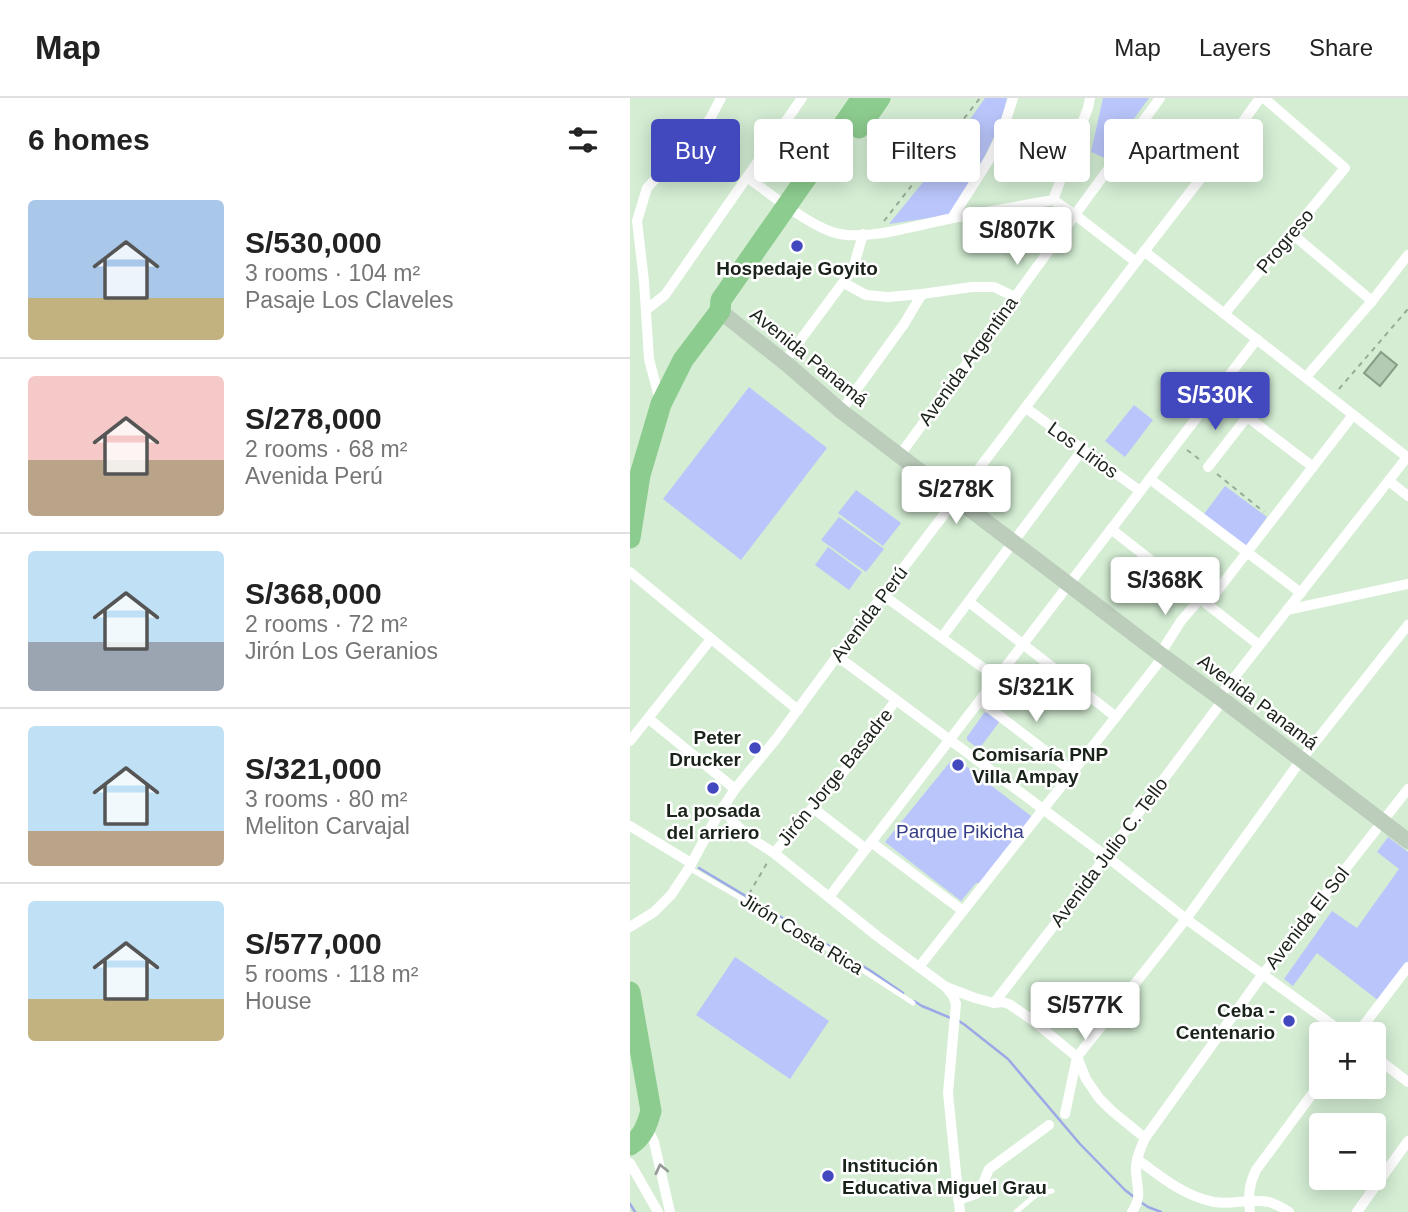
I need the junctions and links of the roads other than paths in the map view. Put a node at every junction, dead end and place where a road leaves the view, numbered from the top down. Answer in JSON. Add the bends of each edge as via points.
{"nodes":[{"id":1,"x":721,"y":98,"type":"edge"},
{"id":2,"x":862,"y":98,"type":"edge"},
{"id":3,"x":880,"y":98,"type":"edge"},
{"id":4,"x":1013,"y":98,"type":"edge"},
{"id":5,"x":1090,"y":98,"type":"edge"},
{"id":6,"x":1160,"y":98,"type":"edge"},
{"id":7,"x":1262,"y":98,"type":"edge"},
{"id":8,"x":798,"y":101,"type":"edge"},
{"id":9,"x":747,"y":177,"type":"junction"},
{"id":10,"x":1053,"y":200,"type":"junction"},
{"id":11,"x":794,"y":210,"type":"junction"},
{"id":12,"x":1074,"y":214,"type":"junction"},
{"id":13,"x":952,"y":219,"type":"junction"},
{"id":14,"x":634,"y":223,"type":"edge"},
{"id":15,"x":1292,"y":233,"type":"junction"},
{"id":16,"x":869,"y":235,"type":"junction"},
{"id":17,"x":1144,"y":251,"type":"junction"},
{"id":18,"x":1408,"y":255,"type":"edge"},
{"id":19,"x":1136,"y":262,"type":"junction"},
{"id":20,"x":844,"y":283,"type":"junction"},
{"id":21,"x":922,"y":294,"type":"junction"},
{"id":22,"x":1015,"y":297,"type":"junction"},
{"id":23,"x":1372,"y":300,"type":"junction"},
{"id":24,"x":646,"y":310,"type":"junction"},
{"id":25,"x":720,"y":311,"type":"junction"},
{"id":26,"x":1224,"y":314,"type":"junction"},
{"id":27,"x":1257,"y":340,"type":"junction"},
{"id":28,"x":784,"y":362,"type":"junction"},
{"id":29,"x":1306,"y":377,"type":"junction"},
{"id":30,"x":1216,"y":393,"type":"junction"},
{"id":31,"x":661,"y":404,"type":"junction"},
{"id":32,"x":1026,"y":408,"type":"junction"},
{"id":33,"x":841,"y":411,"type":"junction"},
{"id":34,"x":1353,"y":415,"type":"junction"},
{"id":35,"x":1247,"y":416,"type":"junction"},
{"id":36,"x":1083,"y":449,"type":"junction"},
{"id":37,"x":900,"y":455,"type":"junction"},
{"id":38,"x":1408,"y":456,"type":"edge"},
{"id":39,"x":1208,"y":467,"type":"road end"},
{"id":40,"x":1313,"y":467,"type":"junction"},
{"id":41,"x":1150,"y":479,"type":"junction"},
{"id":42,"x":1389,"y":481,"type":"junction"},
{"id":43,"x":1140,"y":491,"type":"junction"},
{"id":44,"x":1408,"y":496,"type":"edge"},
{"id":45,"x":956,"y":499,"type":"junction"},
{"id":46,"x":1111,"y":529,"type":"junction"},
{"id":47,"x":630,"y":538,"type":"edge"},
{"id":48,"x":1013,"y":543,"type":"junction"},
{"id":49,"x":1247,"y":552,"type":"junction"},
{"id":50,"x":630,"y":572,"type":"edge"},
{"id":51,"x":1408,"y":584,"type":"edge"},
{"id":52,"x":1069,"y":585,"type":"junction"},
{"id":53,"x":1301,"y":593,"type":"junction"},
{"id":54,"x":883,"y":595,"type":"junction"},
{"id":55,"x":969,"y":602,"type":"junction"},
{"id":56,"x":1203,"y":602,"type":"junction"},
{"id":57,"x":1287,"y":610,"type":"junction"},
{"id":58,"x":1408,"y":625,"type":"edge"},
{"id":59,"x":942,"y":638,"type":"junction"},
{"id":60,"x":711,"y":639,"type":"junction"},
{"id":61,"x":1023,"y":644,"type":"junction"},
{"id":62,"x":1259,"y":645,"type":"junction"},
{"id":63,"x":837,"y":656,"type":"junction"},
{"id":64,"x":1162,"y":656,"type":"junction"},
{"id":65,"x":997,"y":678,"type":"junction"},
{"id":66,"x":1221,"y":699,"type":"junction"},
{"id":67,"x":896,"y":701,"type":"junction"},
{"id":68,"x":980,"y":701,"type":"junction"},
{"id":69,"x":797,"y":710,"type":"junction"},
{"id":70,"x":1116,"y":717,"type":"junction"},
{"id":71,"x":649,"y":719,"type":"junction"},
{"id":72,"x":630,"y":741,"type":"edge"},
{"id":73,"x":949,"y":741,"type":"junction"},
{"id":74,"x":1301,"y":760,"type":"junction"},
{"id":75,"x":1073,"y":772,"type":"junction"},
{"id":76,"x":735,"y":789,"type":"junction"},
{"id":77,"x":1408,"y":789,"type":"edge"},
{"id":78,"x":723,"y":807,"type":"junction"},
{"id":79,"x":813,"y":808,"type":"junction"},
{"id":80,"x":1044,"y":810,"type":"junction"},
{"id":81,"x":1382,"y":822,"type":"junction"},
{"id":82,"x":630,"y":826,"type":"edge"},
{"id":83,"x":1408,"y":841,"type":"edge"},
{"id":84,"x":869,"y":845,"type":"junction"},
{"id":85,"x":774,"y":853,"type":"junction"},
{"id":86,"x":1106,"y":856,"type":"junction"},
{"id":87,"x":690,"y":866,"type":"junction"},
{"id":88,"x":829,"y":897,"type":"junction"},
{"id":89,"x":963,"y":911,"type":"junction"},
{"id":90,"x":1186,"y":919,"type":"junction"},
{"id":91,"x":630,"y":927,"type":"edge"},
{"id":92,"x":919,"y":967,"type":"junction"},
{"id":93,"x":1408,"y":967,"type":"edge"},
{"id":94,"x":1263,"y":974,"type":"junction"},
{"id":95,"x":946,"y":987,"type":"junction"},
{"id":96,"x":630,"y":992,"type":"edge"},
{"id":97,"x":913,"y":1003,"type":"dead end"},
{"id":98,"x":994,"y":1003,"type":"junction"},
{"id":99,"x":1329,"y":1022,"type":"edge"},
{"id":100,"x":1366,"y":1022,"type":"edge"},
{"id":101,"x":630,"y":1052,"type":"edge"},
{"id":102,"x":1077,"y":1056,"type":"junction"},
{"id":103,"x":1386,"y":1065,"type":"edge"},
{"id":104,"x":1408,"y":1082,"type":"edge"},
{"id":105,"x":1309,"y":1098,"type":"edge"},
{"id":106,"x":1065,"y":1114,"type":"dead end"},
{"id":107,"x":1049,"y":1125,"type":"dead end"},
{"id":108,"x":647,"y":1127,"type":"junction"},
{"id":109,"x":1145,"y":1138,"type":"junction"},
{"id":110,"x":1408,"y":1141,"type":"edge"},
{"id":111,"x":630,"y":1145,"type":"edge"},
{"id":112,"x":1137,"y":1159,"type":"junction"},
{"id":113,"x":630,"y":1163,"type":"edge"},
{"id":114,"x":1052,"y":1191,"type":"dead end"},
{"id":115,"x":958,"y":1200,"type":"junction"},
{"id":116,"x":1136,"y":1205,"type":"edge"},
{"id":117,"x":1250,"y":1207,"type":"edge"},
{"id":118,"x":658,"y":1212,"type":"edge"},
{"id":119,"x":670,"y":1212,"type":"edge"},
{"id":120,"x":960,"y":1212,"type":"edge"},
{"id":121,"x":1016,"y":1212,"type":"edge"},
{"id":122,"x":1289,"y":1212,"type":"edge"},
{"id":123,"x":1357,"y":1212,"type":"edge"}],
"edges":[{"from":1,"to":14,"type":"street","via":[[710,118],[647,188]]},
{"from":2,"to":11,"type":"highway"},
{"from":3,"to":11,"type":"highway"},
{"from":4,"to":13,"type":"street","via":[[990,158]]},
{"from":5,"to":10,"type":"street"},
{"from":6,"to":12,"type":"street","name":"Avenida Argentina"},
{"from":7,"to":15,"type":"street","name":"Progreso","via":[[1345,168]]},
{"from":7,"to":17,"type":"street","name":"Avenida Perú"},
{"from":8,"to":9,"type":"street"},
{"from":9,"to":11,"type":"street"},
{"from":9,"to":24,"type":"street","via":[[665,295]]},
{"from":10,"to":12,"type":"street"},
{"from":10,"to":13,"type":"street"},
{"from":11,"to":16,"type":"street","via":[[835,233]]},
{"from":11,"to":25,"type":"highway","via":[[721,300]]},
{"from":12,"to":19,"type":"street"},
{"from":12,"to":22,"type":"street","name":"Avenida Argentina"},
{"from":13,"to":16,"type":"street"},
{"from":14,"to":24,"type":"street"},
{"from":15,"to":23,"type":"street"},
{"from":15,"to":26,"type":"street","name":"Progreso"},
{"from":16,"to":20,"type":"street"},
{"from":17,"to":19,"type":"street","name":"Avenida Perú"},
{"from":17,"to":26,"type":"street"},
{"from":18,"to":23,"type":"street"},
{"from":19,"to":32,"type":"street","name":"Avenida Perú"},
{"from":20,"to":21,"type":"street","via":[[866,295]]},
{"from":20,"to":28,"type":"street"},
{"from":21,"to":22,"type":"street","via":[[994,286]]},
{"from":21,"to":33,"type":"street"},
{"from":22,"to":37,"type":"street","name":"Avenida Argentina"},
{"from":23,"to":29,"type":"street"},
{"from":24,"to":31,"type":"street","via":[[649,359]]},
{"from":25,"to":28,"type":"street","name":"Avenida Panamá"},
{"from":25,"to":31,"type":"highway","via":[[683,360]]},
{"from":26,"to":27,"type":"street"},
{"from":27,"to":29,"type":"street"},
{"from":27,"to":30,"type":"street"},
{"from":28,"to":33,"type":"street","name":"Avenida Panamá"},
{"from":29,"to":34,"type":"street"},
{"from":30,"to":35,"type":"street"},
{"from":30,"to":41,"type":"street"},
{"from":31,"to":47,"type":"highway","via":[[640,475]]},
{"from":32,"to":36,"type":"street","name":"Los Lirios"},
{"from":32,"to":45,"type":"street","name":"Avenida Perú"},
{"from":33,"to":37,"type":"street","name":"Avenida Panamá"},
{"from":34,"to":38,"type":"street"},
{"from":34,"to":40,"type":"street"},
{"from":35,"to":39,"type":"street"},
{"from":35,"to":40,"type":"street"},
{"from":36,"to":43,"type":"street","name":"Los Lirios"},
{"from":36,"to":48,"type":"street"},
{"from":37,"to":45,"type":"street","name":"Avenida Panamá"},
{"from":38,"to":42,"type":"street","name":"Avenida Julio C. Tello"},
{"from":40,"to":49,"type":"street"},
{"from":41,"to":43,"type":"street"},
{"from":41,"to":49,"type":"street"},
{"from":42,"to":44,"type":"street"},
{"from":42,"to":53,"type":"street","name":"Avenida Julio C. Tello"},
{"from":43,"to":46,"type":"street"},
{"from":45,"to":48,"type":"street","name":"Avenida Panamá"},
{"from":45,"to":54,"type":"street","name":"Avenida Perú"},
{"from":46,"to":52,"type":"street"},
{"from":46,"to":56,"type":"street"},
{"from":48,"to":52,"type":"street","name":"Avenida Panamá"},
{"from":48,"to":55,"type":"street"},
{"from":49,"to":53,"type":"street"},
{"from":49,"to":56,"type":"street"},
{"from":50,"to":60,"type":"street"},
{"from":51,"to":57,"type":"street"},
{"from":52,"to":61,"type":"street"},
{"from":52,"to":64,"type":"street","name":"Avenida Panamá"},
{"from":53,"to":57,"type":"street","name":"Avenida Julio C. Tello"},
{"from":54,"to":59,"type":"street"},
{"from":54,"to":63,"type":"street","name":"Avenida Perú"},
{"from":55,"to":59,"type":"street"},
{"from":55,"to":61,"type":"street"},
{"from":56,"to":62,"type":"street"},
{"from":56,"to":64,"type":"street","via":[[1181,621]]},
{"from":57,"to":62,"type":"street","name":"Avenida Julio C. Tello"},
{"from":58,"to":74,"type":"street"},
{"from":59,"to":65,"type":"street"},
{"from":60,"to":69,"type":"street"},
{"from":60,"to":71,"type":"street"},
{"from":61,"to":65,"type":"street"},
{"from":61,"to":70,"type":"street"},
{"from":62,"to":66,"type":"street","name":"Avenida Julio C. Tello"},
{"from":63,"to":67,"type":"street"},
{"from":63,"to":69,"type":"street","name":"Avenida Perú"},
{"from":64,"to":66,"type":"street","name":"Avenida Panamá"},
{"from":64,"to":70,"type":"street"},
{"from":65,"to":68,"type":"street"},
{"from":66,"to":74,"type":"street","name":"Avenida Panamá"},
{"from":66,"to":86,"type":"street","name":"Avenida Julio C. Tello"},
{"from":67,"to":73,"type":"street"},
{"from":67,"to":79,"type":"street","name":"Jirón Jorge Basadre"},
{"from":68,"to":73,"type":"street"},
{"from":68,"to":75,"type":"street"},
{"from":69,"to":76,"type":"street","name":"Avenida Perú"},
{"from":70,"to":75,"type":"street"},
{"from":71,"to":72,"type":"street"},
{"from":71,"to":76,"type":"street"},
{"from":73,"to":80,"type":"street"},
{"from":73,"to":84,"type":"street"},
{"from":74,"to":81,"type":"street","name":"Avenida Panamá"},
{"from":74,"to":90,"type":"street"},
{"from":75,"to":80,"type":"street"},
{"from":76,"to":78,"type":"street","name":"Avenida Perú"},
{"from":77,"to":81,"type":"street","name":"Avenida El Sol"},
{"from":78,"to":85,"type":"street","via":[[743,831]]},
{"from":78,"to":87,"type":"street","name":"Avenida Perú"},
{"from":79,"to":84,"type":"street"},
{"from":79,"to":85,"type":"street","name":"Jirón Jorge Basadre"},
{"from":80,"to":86,"type":"street"},
{"from":80,"to":89,"type":"street"},
{"from":81,"to":83,"type":"street","name":"Avenida Panamá"},
{"from":81,"to":94,"type":"street","name":"Avenida El Sol"},
{"from":82,"to":87,"type":"street","name":"Jirón Costa Rica"},
{"from":84,"to":88,"type":"street"},
{"from":84,"to":89,"type":"street"},
{"from":85,"to":88,"type":"street"},
{"from":86,"to":90,"type":"street"},
{"from":86,"to":98,"type":"street","name":"Avenida Julio C. Tello"},
{"from":87,"to":91,"type":"street","name":"Avenida Perú","via":[[663,904]]},
{"from":87,"to":97,"type":"lane","name":"Jirón Costa Rica"},
{"from":88,"to":92,"type":"street"},
{"from":89,"to":92,"type":"street"},
{"from":90,"to":94,"type":"street"},
{"from":90,"to":102,"type":"street"},
{"from":92,"to":95,"type":"street"},
{"from":93,"to":100,"type":"street"},
{"from":94,"to":99,"type":"street"},
{"from":94,"to":109,"type":"street","name":"Avenida El Sol"},
{"from":95,"to":98,"type":"street"},
{"from":95,"to":115,"type":"street","via":[[956,1004],[948,1093]]},
{"from":96,"to":108,"type":"highway","via":[[651,1111]]},
{"from":98,"to":102,"type":"street","via":[[1009,1004]]},
{"from":101,"to":108,"type":"highway"},
{"from":102,"to":106,"type":"street"},
{"from":102,"to":109,"type":"street","via":[[1099,1098]]},
{"from":103,"to":104,"type":"street"},
{"from":105,"to":117,"type":"street","via":[[1256,1170]]},
{"from":107,"to":115,"type":"street","via":[[992,1166],[976,1194]]},
{"from":108,"to":111,"type":"highway"},
{"from":119,"to":108,"type":"street","one_way":true},
{"from":109,"to":112,"type":"street","name":"Avenida El Sol"},
{"from":110,"to":123,"type":"street"},
{"from":112,"to":116,"type":"street","name":"Avenida El Sol"},
{"from":112,"to":117,"type":"street","via":[[1189,1194]]},
{"from":113,"to":118,"type":"street"},
{"from":114,"to":121,"type":"lane","via":[[1037,1194]]},
{"from":115,"to":120,"type":"street"},
{"from":117,"to":122,"type":"street","via":[[1271,1203]]}]}
